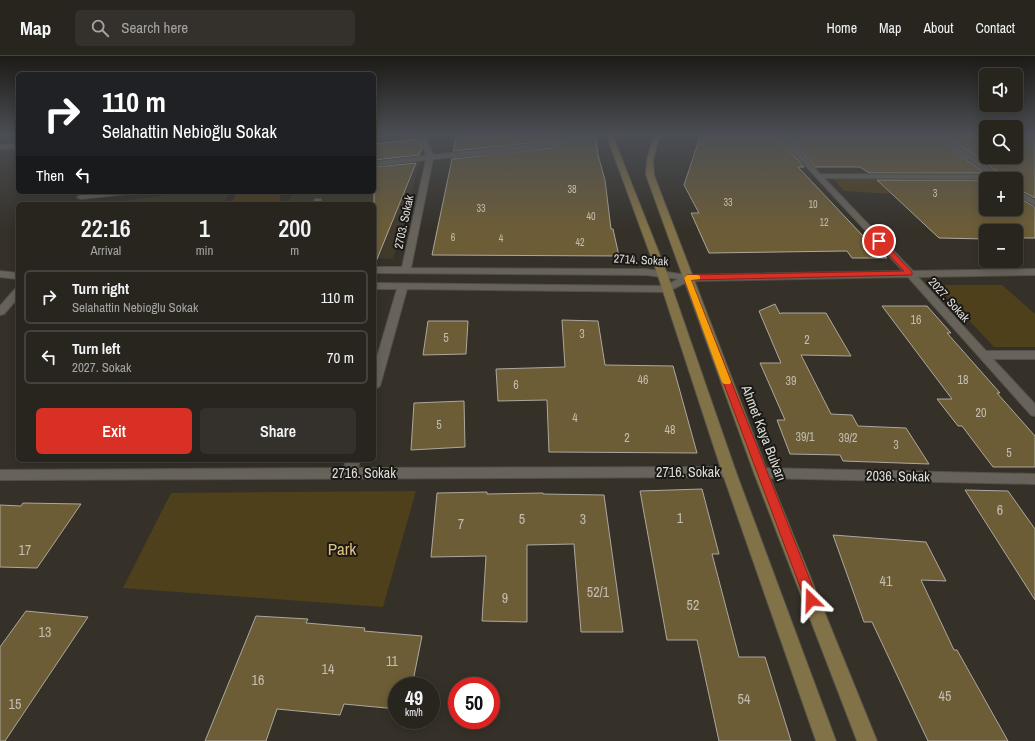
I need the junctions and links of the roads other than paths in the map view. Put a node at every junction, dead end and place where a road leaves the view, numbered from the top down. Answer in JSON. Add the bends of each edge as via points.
{"nodes":[{"id":1,"x":428,"y":166,"type":"edge"},
{"id":2,"x":621,"y":166,"type":"edge"},
{"id":3,"x":650,"y":166,"type":"edge"},
{"id":4,"x":809,"y":166,"type":"edge"},
{"id":5,"x":981,"y":166,"type":"edge"},
{"id":6,"x":990,"y":172,"type":"edge"},
{"id":7,"x":818,"y":176,"type":"junction"},
{"id":8,"x":979,"y":178,"type":"edge"},
{"id":9,"x":111,"y":194,"type":"edge"},
{"id":10,"x":1023,"y":196,"type":"edge"},
{"id":11,"x":81,"y":198,"type":"edge"},
{"id":12,"x":1035,"y":204,"type":"edge"},
{"id":13,"x":376,"y":270,"type":"edge"},
{"id":14,"x":406,"y":270,"type":"junction"},
{"id":15,"x":1035,"y":272,"type":"edge"},
{"id":16,"x":662,"y":273,"type":"junction"},
{"id":17,"x":0,"y":274,"type":"edge"},
{"id":18,"x":909,"y":274,"type":"junction"},
{"id":19,"x":16,"y":276,"type":"edge"},
{"id":20,"x":687,"y":278,"type":"junction"},
{"id":21,"x":376,"y":286,"type":"edge"},
{"id":22,"x":403,"y":286,"type":"junction"},
{"id":23,"x":667,"y":289,"type":"junction"},
{"id":24,"x":16,"y":294,"type":"edge"},
{"id":25,"x":0,"y":312,"type":"edge"},
{"id":26,"x":984,"y":355,"type":"junction"},
{"id":27,"x":1035,"y":355,"type":"edge"},
{"id":28,"x":376,"y":379,"type":"edge"},
{"id":29,"x":1035,"y":412,"type":"edge"},
{"id":30,"x":351,"y":466,"type":"edge"},
{"id":31,"x":729,"y":472,"type":"junction"},
{"id":32,"x":761,"y":473,"type":"junction"},
{"id":33,"x":0,"y":475,"type":"edge"},
{"id":34,"x":1035,"y":479,"type":"edge"},
{"id":35,"x":826,"y":741,"type":"edge"},
{"id":36,"x":867,"y":741,"type":"edge"}],
"edges":[{"from":1,"to":14,"type":"street","name":"2703. Sokak"},
{"from":2,"to":16,"type":"main road"},
{"from":3,"to":20,"type":"main road","name":"Ahmet Kaya Bulvarı","via":[[650,175]]},
{"from":4,"to":7,"type":"street","name":"2027. Sokak"},
{"from":5,"to":6,"type":"street"},
{"from":7,"to":8,"type":"street"},
{"from":7,"to":18,"type":"street","name":"2027. Sokak"},
{"from":9,"to":11,"type":"street"},
{"from":10,"to":12,"type":"street"},
{"from":13,"to":14,"type":"street","name":"2714. Sokak"},
{"from":14,"to":16,"type":"street","name":"2714. Sokak"},
{"from":15,"to":18,"type":"street"},
{"from":16,"to":20,"type":"street","name":"2714. Sokak"},
{"from":16,"to":23,"type":"main road"},
{"from":17,"to":19,"type":"street"},
{"from":18,"to":20,"type":"street"},
{"from":18,"to":26,"type":"street","name":"2027. Sokak"},
{"from":20,"to":23,"type":"street","name":"2714. Sokak"},
{"from":20,"to":32,"type":"main road","name":"Ahmet Kaya Bulvarı"},
{"from":21,"to":22,"type":"street","name":"2714. Sokak"},
{"from":22,"to":23,"type":"street","name":"2714. Sokak"},
{"from":22,"to":28,"type":"street"},
{"from":23,"to":31,"type":"main road"},
{"from":24,"to":25,"type":"street"},
{"from":26,"to":27,"type":"street"},
{"from":26,"to":29,"type":"street","name":"2027. Sokak"},
{"from":30,"to":31,"type":"street","name":"2716. Sokak"},
{"from":30,"to":33,"type":"street","name":"2716. Sokak"},
{"from":31,"to":35,"type":"main road"},
{"from":32,"to":34,"type":"street","name":"2036. Sokak"},
{"from":32,"to":36,"type":"main road","name":"Ahmet Kaya Bulvarı"}]}
